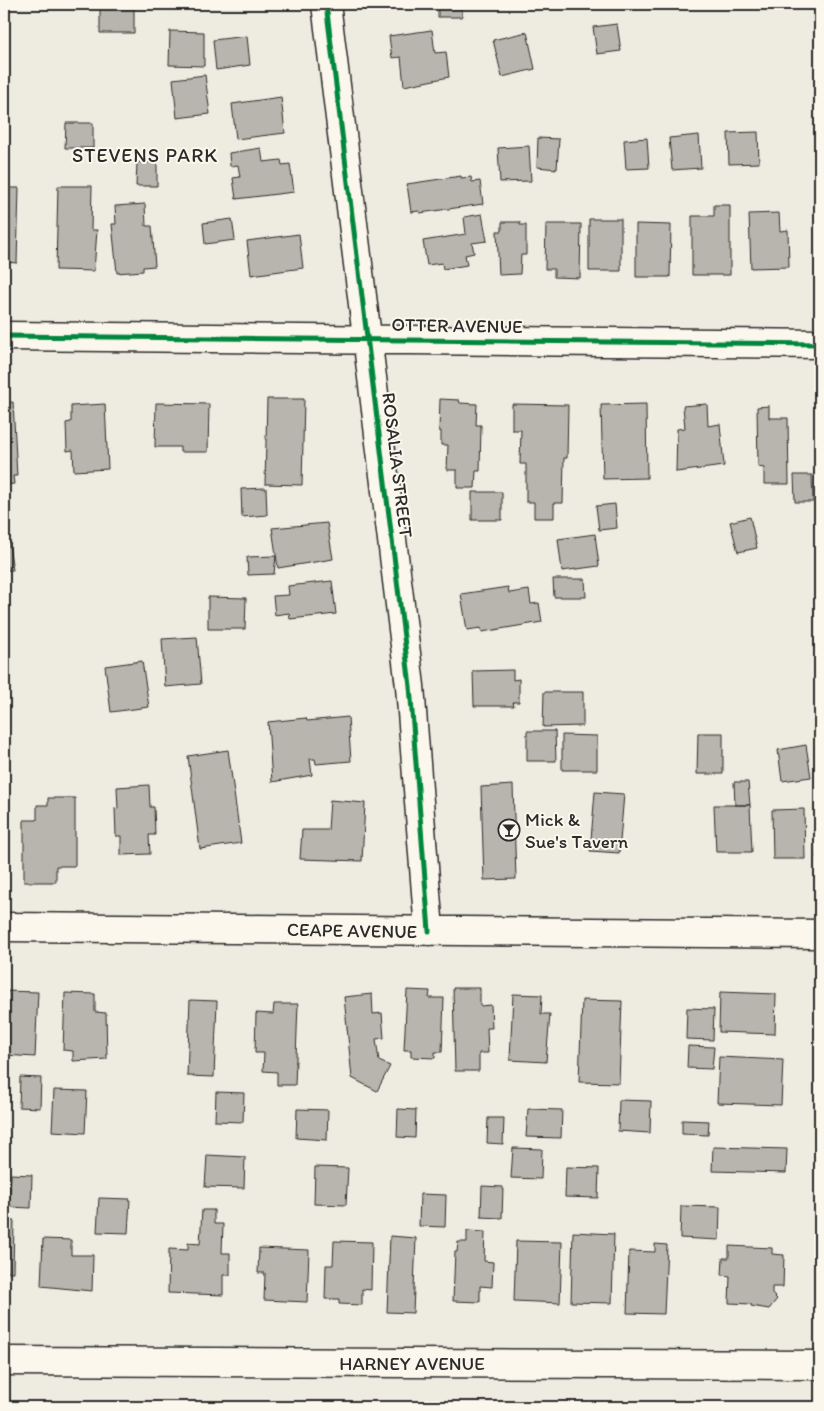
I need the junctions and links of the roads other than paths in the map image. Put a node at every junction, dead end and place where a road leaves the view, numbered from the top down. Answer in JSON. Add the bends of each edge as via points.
{"nodes":[{"id":1,"x":326,"y":4,"type":"edge"},
{"id":2,"x":4,"y":336,"type":"edge"},
{"id":3,"x":367,"y":339,"type":"junction"},
{"id":4,"x":820,"y":344,"type":"edge"},
{"id":5,"x":4,"y":927,"type":"edge"},
{"id":6,"x":429,"y":931,"type":"junction"},
{"id":7,"x":820,"y":934,"type":"edge"},
{"id":8,"x":4,"y":1361,"type":"edge"},
{"id":9,"x":820,"y":1365,"type":"edge"}],
"edges":[{"from":1,"to":3,"type":"street","name":"ROSALIA STREET"},
{"from":2,"to":3,"type":"street","name":"OTTER AVENUE"},
{"from":3,"to":4,"type":"street","name":"OTTER AVENUE"},
{"from":3,"to":6,"type":"street","name":"ROSALIA STREET","via":[[410,686]]},
{"from":5,"to":6,"type":"street","name":"CEAPE AVENUE"},
{"from":6,"to":7,"type":"street","name":"CEAPE AVENUE"},
{"from":8,"to":9,"type":"street","name":"HARNEY AVENUE"}]}
